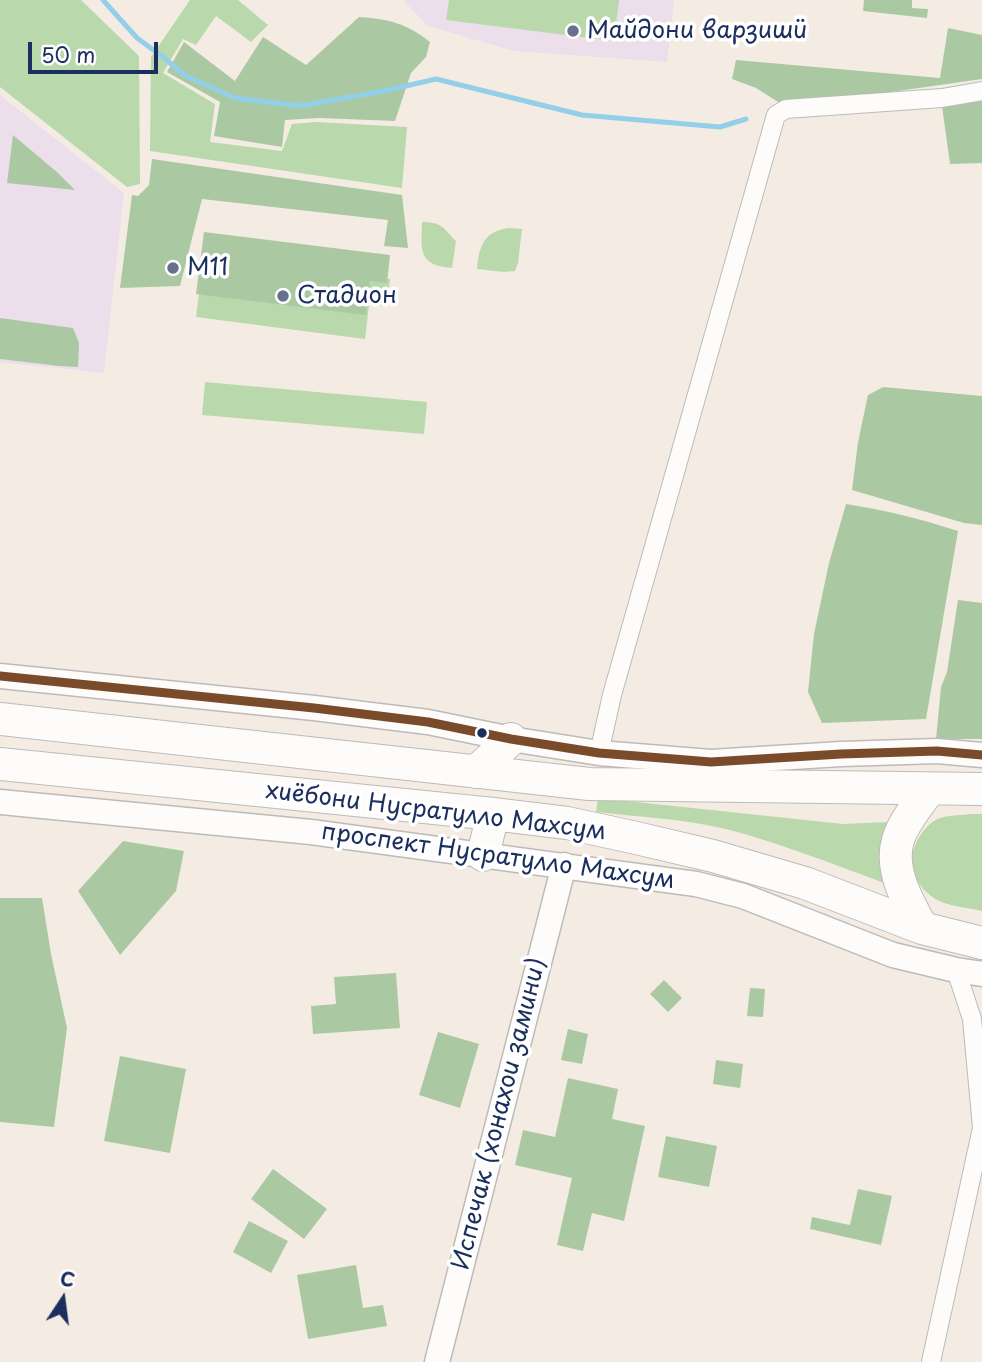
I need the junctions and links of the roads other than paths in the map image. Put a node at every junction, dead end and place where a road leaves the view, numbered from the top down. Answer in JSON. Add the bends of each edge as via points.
{"nodes":[{"id":1,"x":982,"y":92,"type":"edge"},
{"id":2,"x":0,"y":676,"type":"edge"},
{"id":3,"x":0,"y":719,"type":"edge"},
{"id":4,"x":511,"y":739,"type":"junction"},
{"id":5,"x":599,"y":753,"type":"junction"},
{"id":6,"x":982,"y":755,"type":"edge"},
{"id":7,"x":0,"y":764,"type":"edge"},
{"id":8,"x":476,"y":772,"type":"junction"},
{"id":9,"x":930,"y":789,"type":"junction"},
{"id":10,"x":982,"y":789,"type":"edge"},
{"id":11,"x":0,"y":802,"type":"edge"},
{"id":12,"x":492,"y":814,"type":"junction"},
{"id":13,"x":483,"y":855,"type":"junction"},
{"id":14,"x":564,"y":866,"type":"junction"},
{"id":15,"x":922,"y":928,"type":"junction"},
{"id":16,"x":982,"y":943,"type":"edge"},
{"id":17,"x":956,"y":970,"type":"junction"},
{"id":18,"x":982,"y":974,"type":"edge"},
{"id":19,"x":982,"y":1128,"type":"edge"},
{"id":20,"x":437,"y":1362,"type":"edge"},
{"id":21,"x":931,"y":1362,"type":"edge"}],
"edges":[{"from":1,"to":5,"type":"street","via":[[786,109],[776,115]]},
{"from":2,"to":4,"type":"street","via":[[428,722]]},
{"from":3,"to":8,"type":"highway","name":"хиёбони Нусратулло Махсум"},
{"from":4,"to":5,"type":"street"},
{"from":4,"to":8,"type":"highway"},
{"from":5,"to":6,"type":"street","via":[[711,762],[937,751]]},
{"from":7,"to":12,"type":"highway","name":"хиёбони Нусратулло Махсум"},
{"from":8,"to":9,"type":"highway","name":"хиёбони Нусратулло Махсум","via":[[589,784]]},
{"from":9,"to":10,"type":"highway","name":"хиёбони Нусратулло Махсум"},
{"from":9,"to":15,"type":"highway","via":[[898,840],[896,860],[901,885]]},
{"from":11,"to":13,"type":"street","name":"проспект Нусратулло Махсум","via":[[311,832]]},
{"from":12,"to":13,"type":"highway"},
{"from":12,"to":15,"type":"highway","name":"хиёбони Нусратулло Махсум","via":[[567,824],[713,856],[805,883]]},
{"from":13,"to":14,"type":"street","name":"проспект Нусратулло Махсум"},
{"from":14,"to":17,"type":"street","name":"проспект Нусратулло Махсум","via":[[696,884],[743,896],[893,955]]},
{"from":14,"to":20,"type":"street","name":"Испечак (хонахои замини)"},
{"from":15,"to":16,"type":"highway","name":"хиёбони Нусратулло Махсум"},
{"from":17,"to":18,"type":"street","name":"проспект Нусратулло Махсум"},
{"from":17,"to":19,"type":"street","via":[[972,1018]]},
{"from":19,"to":21,"type":"street"}]}
